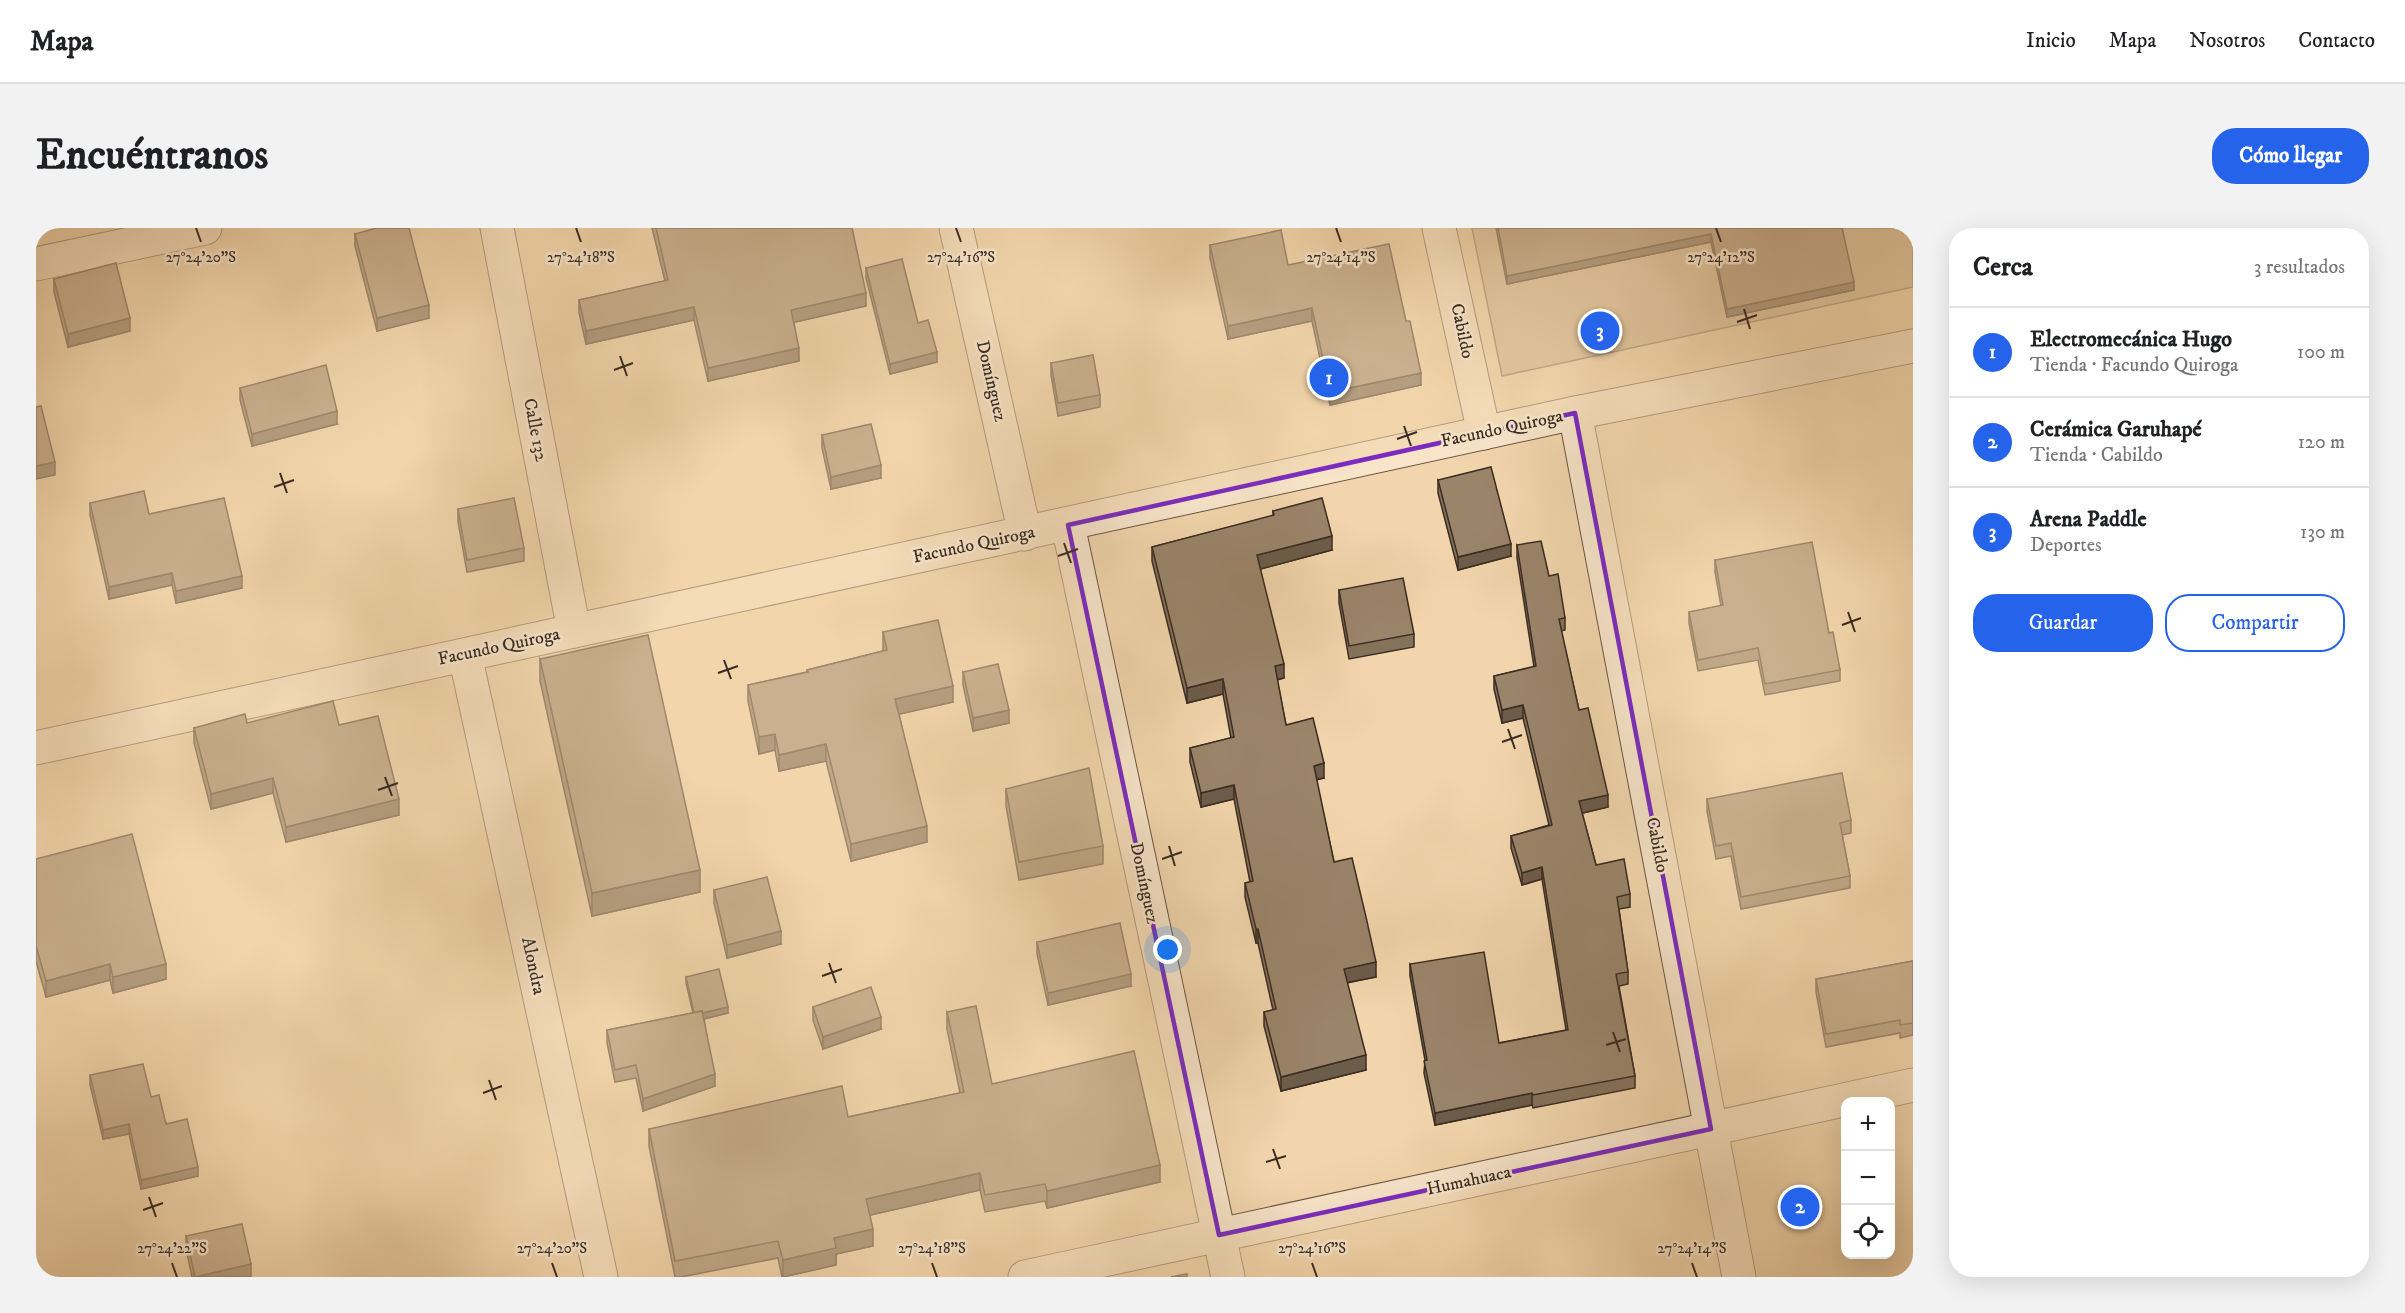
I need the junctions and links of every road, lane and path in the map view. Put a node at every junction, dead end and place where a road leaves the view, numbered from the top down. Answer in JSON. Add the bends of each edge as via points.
{"nodes":[{"id":1,"x":205,"y":228,"type":"edge"},
{"id":2,"x":497,"y":228,"type":"edge"},
{"id":3,"x":956,"y":228,"type":"edge"},
{"id":4,"x":1440,"y":228,"type":"edge"},
{"id":5,"x":36,"y":264,"type":"edge"},
{"id":6,"x":1913,"y":346,"type":"edge"},
{"id":7,"x":1575,"y":413,"type":"junction"},
{"id":8,"x":1484,"y":433,"type":"junction"},
{"id":9,"x":1068,"y":525,"type":"junction"},
{"id":10,"x":1025,"y":534,"type":"junction"},
{"id":11,"x":574,"y":631,"type":"junction"},
{"id":12,"x":465,"y":655,"type":"junction"},
{"id":13,"x":36,"y":748,"type":"edge"},
{"id":14,"x":1913,"y":1086,"type":"edge"},
{"id":15,"x":1711,"y":1129,"type":"junction"},
{"id":16,"x":1219,"y":1235,"type":"junction"},
{"id":17,"x":601,"y":1277,"type":"edge"},
{"id":18,"x":1026,"y":1277,"type":"edge"},
{"id":19,"x":1228,"y":1277,"type":"edge"},
{"id":20,"x":1739,"y":1277,"type":"edge"}],
"edges":[{"from":1,"to":5,"type":"street"},
{"from":2,"to":11,"type":"street","name":"Calle 132"},
{"from":3,"to":10,"type":"street","name":"Domínguez"},
{"from":4,"to":8,"type":"street","name":"Cabildo"},
{"from":6,"to":7,"type":"street","name":"Facundo Quiroga"},
{"from":7,"to":8,"type":"street","name":"Facundo Quiroga"},
{"from":7,"to":15,"type":"street","name":"Cabildo"},
{"from":8,"to":9,"type":"street","name":"Facundo Quiroga"},
{"from":9,"to":10,"type":"street","name":"Facundo Quiroga"},
{"from":9,"to":16,"type":"street","name":"Domínguez"},
{"from":10,"to":11,"type":"street","name":"Facundo Quiroga"},
{"from":11,"to":12,"type":"street","name":"Facundo Quiroga"},
{"from":12,"to":13,"type":"street","name":"Facundo Quiroga"},
{"from":12,"to":17,"type":"street","name":"Alondra"},
{"from":14,"to":15,"type":"street","name":"Humahuaca"},
{"from":15,"to":16,"type":"street","name":"Humahuaca"},
{"from":15,"to":20,"type":"street","name":"Cabildo"},
{"from":16,"to":18,"type":"street","name":"Humahuaca"},
{"from":16,"to":19,"type":"street","name":"Domínguez"}]}
